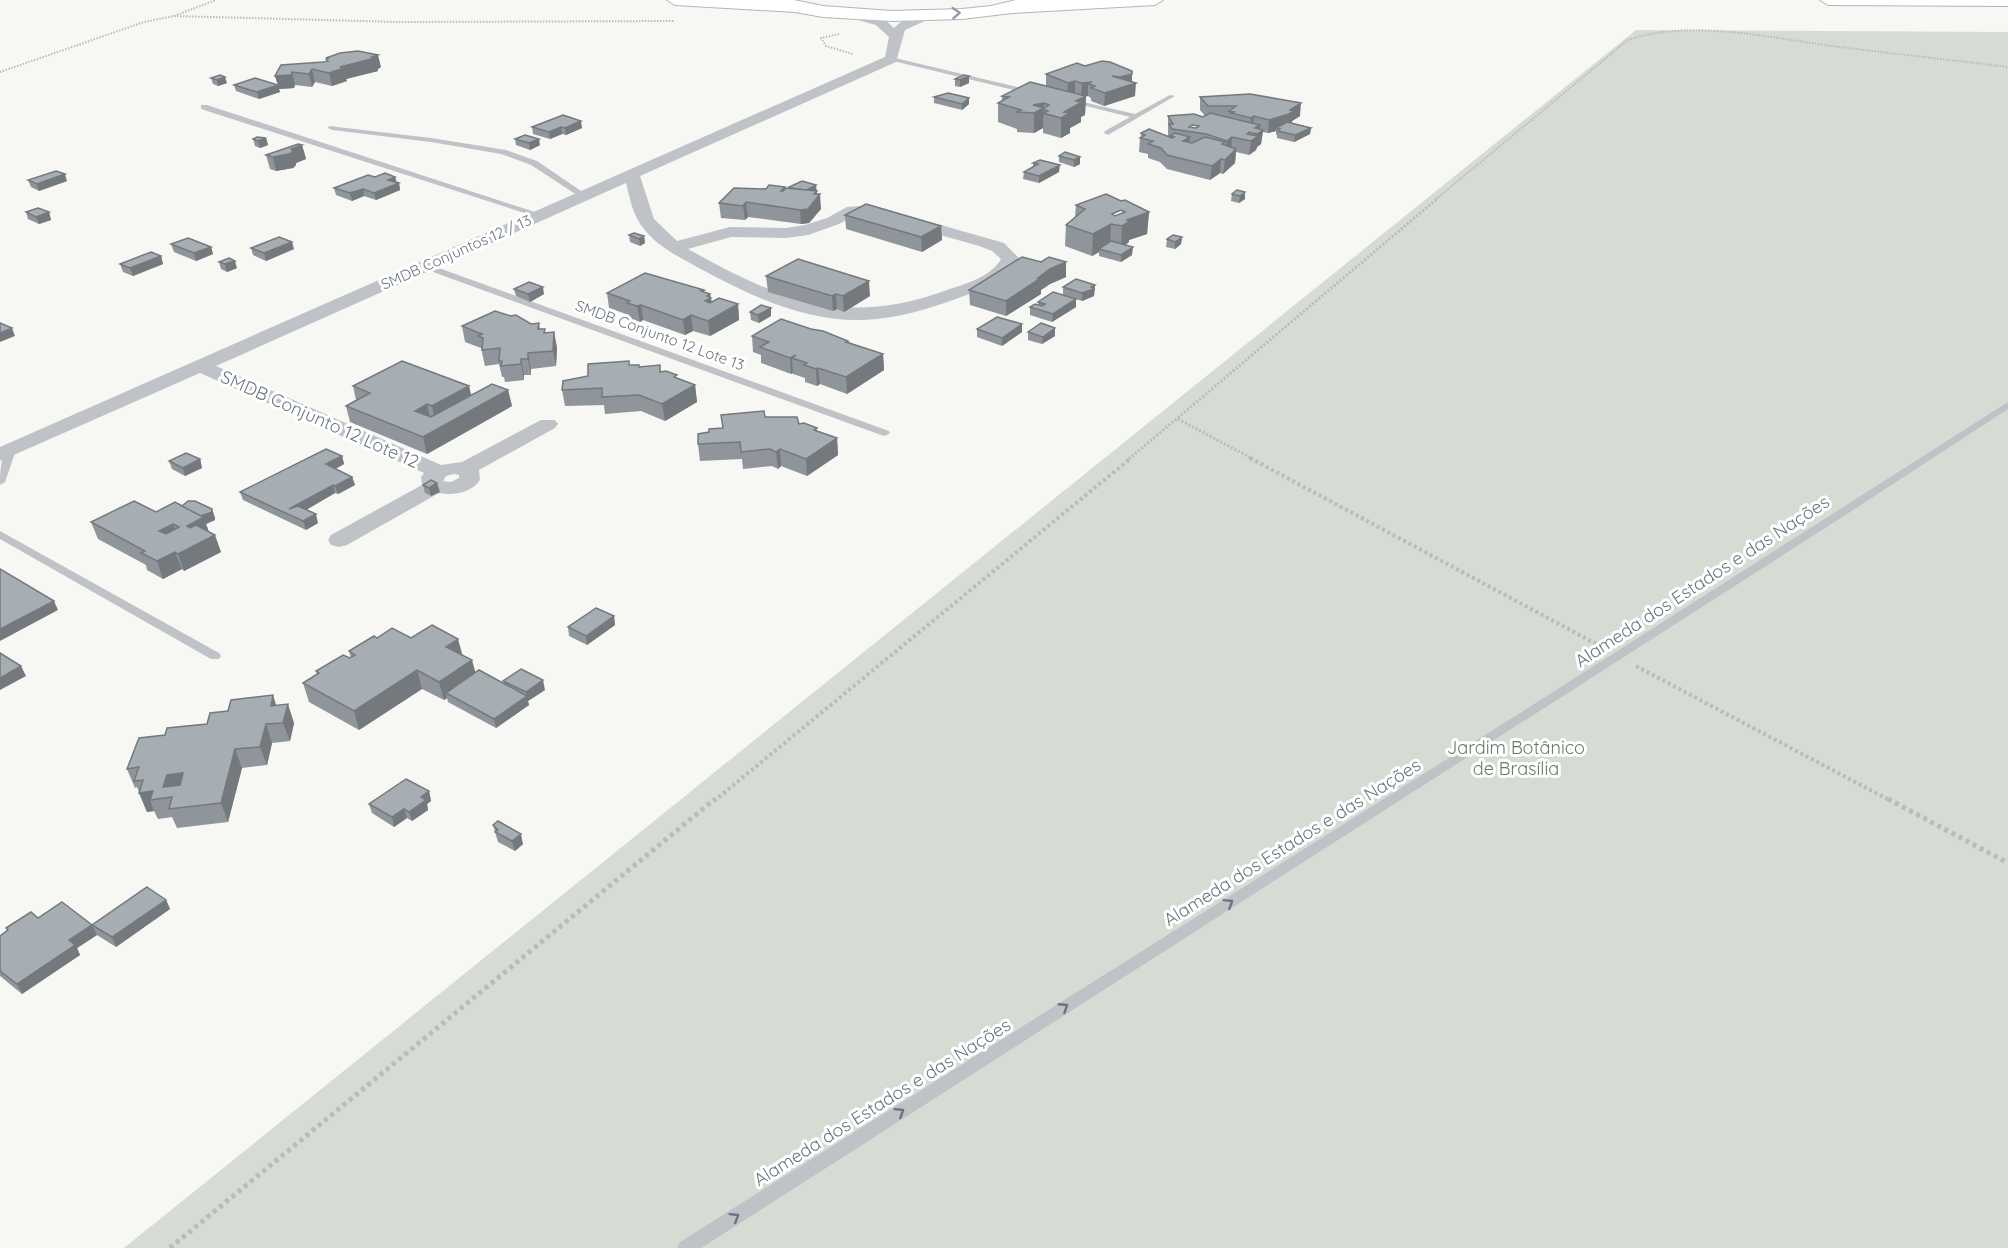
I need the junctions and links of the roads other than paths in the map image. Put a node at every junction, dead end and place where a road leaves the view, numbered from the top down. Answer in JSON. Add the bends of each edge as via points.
{"nodes":[{"id":1,"x":675,"y":0,"type":"edge"},
{"id":2,"x":1155,"y":0,"type":"edge"},
{"id":3,"x":1828,"y":0,"type":"edge"},
{"id":4,"x":2008,"y":1,"type":"edge"},
{"id":5,"x":786,"y":4,"type":"edge"},
{"id":6,"x":1020,"y":4,"type":"edge"},
{"id":7,"x":932,"y":15,"type":"junction"},
{"id":8,"x":847,"y":22,"type":"junction"},
{"id":9,"x":895,"y":35,"type":"junction"},
{"id":10,"x":891,"y":59,"type":"junction"},
{"id":11,"x":1044,"y":95,"type":"edge"},
{"id":12,"x":1172,"y":96,"type":"dead end"},
{"id":13,"x":1067,"y":100,"type":"edge"},
{"id":14,"x":204,"y":107,"type":"dead end"},
{"id":15,"x":1136,"y":116,"type":"junction"},
{"id":16,"x":332,"y":128,"type":"dead end"},
{"id":17,"x":1108,"y":133,"type":"dead end"},
{"id":18,"x":631,"y":174,"type":"junction"},
{"id":19,"x":583,"y":195,"type":"junction"},
{"id":20,"x":540,"y":214,"type":"junction"},
{"id":21,"x":675,"y":247,"type":"junction"},
{"id":22,"x":425,"y":266,"type":"junction"},
{"id":23,"x":200,"y":366,"type":"junction"},
{"id":24,"x":2008,"y":405,"type":"edge"},
{"id":25,"x":548,"y":424,"type":"dead end"},
{"id":26,"x":885,"y":433,"type":"dead end"},
{"id":27,"x":5,"y":453,"type":"edge"},
{"id":28,"x":438,"y":479,"type":"junction"},
{"id":29,"x":0,"y":482,"type":"edge"},
{"id":30,"x":0,"y":534,"type":"edge"},
{"id":31,"x":339,"y":540,"type":"dead end"},
{"id":32,"x":215,"y":656,"type":"dead end"},
{"id":33,"x":686,"y":1248,"type":"edge"}],
"edges":[{"from":1,"to":5,"type":"main road"},
{"from":2,"to":6,"type":"main road"},
{"from":3,"to":4,"type":"main road"},
{"from":5,"to":8,"type":"main road"},
{"from":7,"to":6,"type":"main road","one_way":true},
{"from":7,"to":8,"type":"main road"},
{"from":7,"to":9,"type":"street","via":[[909,22]]},
{"from":8,"to":9,"type":"street","via":[[880,22]]},
{"from":9,"to":10,"type":"street"},
{"from":10,"to":11,"type":"lane"},
{"from":10,"to":18,"type":"street","name":"SMDB Conjuntos 12 / 13"},
{"from":12,"to":15,"type":"lane"},
{"from":13,"to":15,"type":"lane"},
{"from":14,"to":20,"type":"lane"},
{"from":15,"to":17,"type":"lane"},
{"from":16,"to":19,"type":"lane","via":[[503,152],[534,163]]},
{"from":18,"to":19,"type":"street","name":"SMDB Conjuntos 12 / 13"},
{"from":18,"to":21,"type":"street","via":[[648,223]]},
{"from":19,"to":20,"type":"street","name":"SMDB Conjuntos 12 / 13"},
{"from":20,"to":22,"type":"street","name":"SMDB Conjuntos 12 / 13"},
{"from":21,"to":21,"type":"street","via":[[770,298],[808,310],[847,316],[913,308],[945,298],[1001,271],[1010,258],[998,247],[871,210],[853,210],[808,230],[730,232]]},
{"from":22,"to":23,"type":"street","name":"SMDB Conjuntos 12 / 13"},
{"from":22,"to":26,"type":"lane","name":"SMDB Conjunto 12 Lote 13"},
{"from":23,"to":27,"type":"street","name":"SMDB Conjuntos 12 / 13"},
{"from":23,"to":28,"type":"street","name":"SMDB Conjunto 12 Lote 12"},
{"from":33,"to":24,"type":"lane","name":"Alameda dos Estados e das Nações","one_way":true,"via":[[1620,657]]},
{"from":25,"to":28,"type":"street","via":[[465,469],[471,476],[465,483],[449,488]]},
{"from":27,"to":29,"type":"lane"},
{"from":28,"to":31,"type":"street"},
{"from":30,"to":32,"type":"lane"}]}
